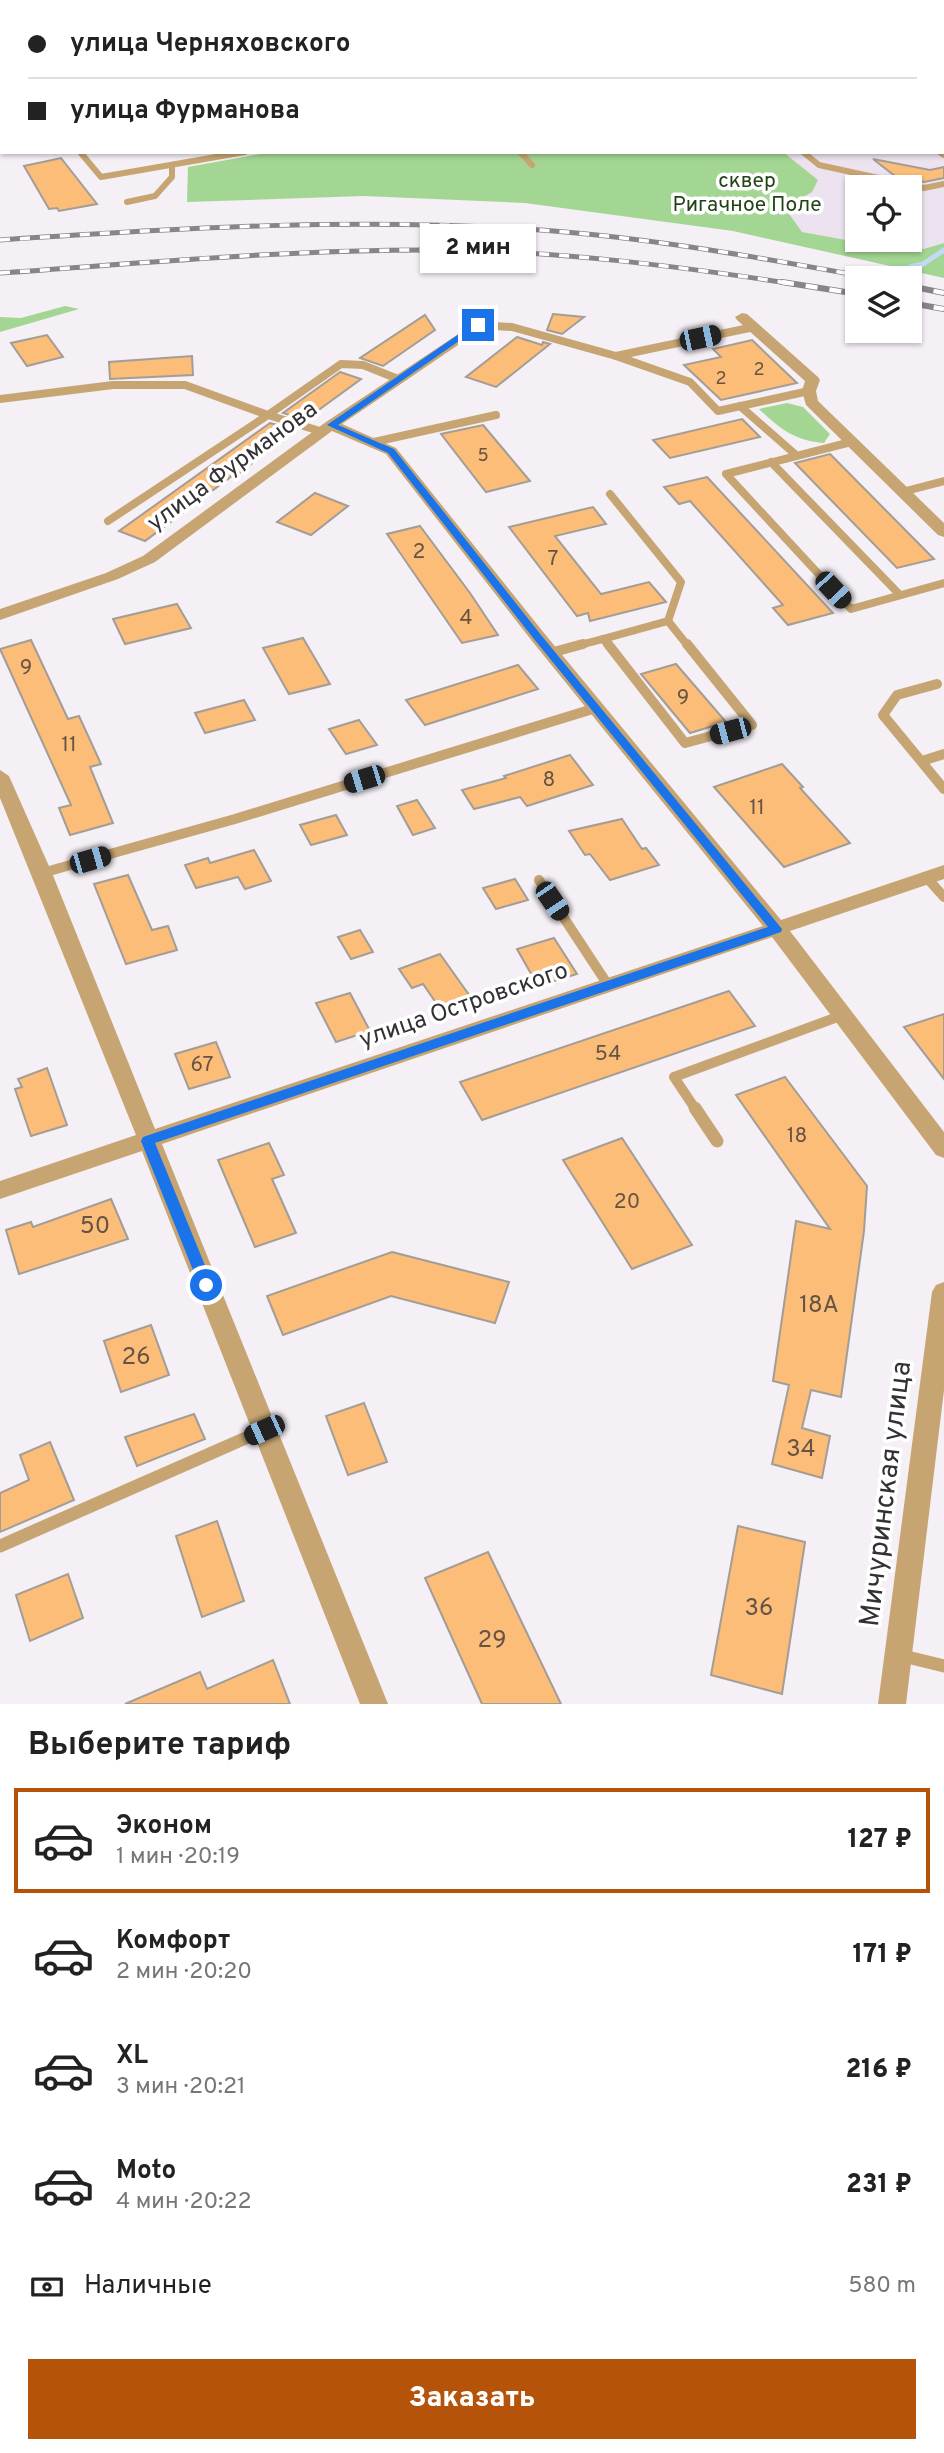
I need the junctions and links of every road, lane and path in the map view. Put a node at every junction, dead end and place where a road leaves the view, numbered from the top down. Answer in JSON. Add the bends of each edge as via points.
{"nodes":[{"id":1,"x":169,"y":0,"type":"edge"},
{"id":2,"x":179,"y":0,"type":"edge"},
{"id":3,"x":82,"y":154,"type":"edge"},
{"id":4,"x":234,"y":154,"type":"edge"},
{"id":5,"x":522,"y":154,"type":"edge"},
{"id":6,"x":805,"y":154,"type":"edge"},
{"id":7,"x":172,"y":165,"type":"junction"},
{"id":8,"x":532,"y":165,"type":"dead end"},
{"id":9,"x":944,"y":184,"type":"edge"},
{"id":10,"x":127,"y":202,"type":"dead end"},
{"id":11,"x":742,"y":317,"type":"dead end"},
{"id":12,"x":478,"y":325,"type":"joint"},
{"id":13,"x":754,"y":327,"type":"junction"},
{"id":14,"x":616,"y":356,"type":"junction"},
{"id":15,"x":398,"y":379,"type":"junction"},
{"id":16,"x":809,"y":391,"type":"junction"},
{"id":17,"x":0,"y":399,"type":"edge"},
{"id":18,"x":740,"y":406,"type":"junction"},
{"id":19,"x":268,"y":415,"type":"junction"},
{"id":20,"x":496,"y":415,"type":"dead end"},
{"id":21,"x":327,"y":429,"type":"junction"},
{"id":22,"x":374,"y":442,"type":"junction"},
{"id":23,"x":851,"y":442,"type":"junction"},
{"id":24,"x":796,"y":456,"type":"junction"},
{"id":25,"x":771,"y":462,"type":"junction"},
{"id":26,"x":944,"y":481,"type":"edge"},
{"id":27,"x":902,"y":492,"type":"junction"},
{"id":28,"x":610,"y":494,"type":"dead end"},
{"id":29,"x":108,"y":521,"type":"dead end"},
{"id":30,"x":943,"y":530,"type":"edge"},
{"id":31,"x":944,"y":583,"type":"edge"},
{"id":32,"x":900,"y":595,"type":"junction"},
{"id":33,"x":0,"y":615,"type":"edge"},
{"id":34,"x":668,"y":621,"type":"junction"},
{"id":35,"x":603,"y":638,"type":"junction"},
{"id":36,"x":550,"y":653,"type":"junction"},
{"id":37,"x":937,"y":684,"type":"dead end"},
{"id":38,"x":596,"y":708,"type":"junction"},
{"id":39,"x":944,"y":754,"type":"edge"},
{"id":40,"x":922,"y":761,"type":"junction"},
{"id":41,"x":3,"y":789,"type":"edge"},
{"id":42,"x":944,"y":789,"type":"edge"},
{"id":43,"x":42,"y":873,"type":"junction"},
{"id":44,"x":936,"y":875,"type":"edge"},
{"id":45,"x":538,"y":880,"type":"dead end"},
{"id":46,"x":944,"y":897,"type":"edge"},
{"id":47,"x":776,"y":929,"type":"junction"},
{"id":48,"x":608,"y":985,"type":"junction"},
{"id":49,"x":843,"y":1015,"type":"junction"},
{"id":50,"x":147,"y":1141,"type":"junction"},
{"id":51,"x":718,"y":1141,"type":"dead end"},
{"id":52,"x":944,"y":1149,"type":"edge"},
{"id":53,"x":0,"y":1190,"type":"edge"},
{"id":54,"x":944,"y":1292,"type":"edge"},
{"id":55,"x":264,"y":1430,"type":"junction"},
{"id":56,"x":0,"y":1546,"type":"edge"},
{"id":57,"x":899,"y":1655,"type":"junction"},
{"id":58,"x":944,"y":1666,"type":"edge"},
{"id":59,"x":374,"y":1704,"type":"edge"},
{"id":60,"x":892,"y":1704,"type":"edge"}],
"edges":[{"from":1,"to":2,"type":"lane"},
{"from":3,"to":7,"type":"lane","via":[[102,177]]},
{"from":4,"to":7,"type":"lane"},
{"from":5,"to":8,"type":"lane"},
{"from":6,"to":9,"type":"lane","via":[[819,165],[924,188]]},
{"from":7,"to":10,"type":"lane","via":[[172,177],[155,196]]},
{"from":11,"to":13,"type":"street"},
{"from":12,"to":14,"type":"lane","via":[[512,327]]},
{"from":12,"to":15,"type":"street","name":"улица Фурманова"},
{"from":13,"to":14,"type":"lane"},
{"from":13,"to":16,"type":"street","via":[[813,380]]},
{"from":14,"to":18,"type":"lane","via":[[690,382],[718,411]]},
{"from":15,"to":19,"type":"lane","via":[[366,366],[341,364]]},
{"from":15,"to":21,"type":"street","name":"улица Фурманова"},
{"from":16,"to":18,"type":"lane"},
{"from":16,"to":23,"type":"street","via":[[811,402]]},
{"from":17,"to":19,"type":"lane","via":[[113,385],[185,386]]},
{"from":18,"to":24,"type":"lane"},
{"from":19,"to":21,"type":"lane"},
{"from":19,"to":29,"type":"lane"},
{"from":20,"to":22,"type":"lane"},
{"from":21,"to":22,"type":"street"},
{"from":21,"to":33,"type":"street","name":"улица Фурманова","via":[[149,559]]},
{"from":22,"to":36,"type":"street","via":[[391,451]]},
{"from":23,"to":24,"type":"lane"},
{"from":23,"to":27,"type":"street"},
{"from":24,"to":25,"type":"lane"},
{"from":25,"to":32,"type":"lane"},
{"from":25,"to":32,"type":"lane","via":[[726,474],[851,609]]},
{"from":26,"to":27,"type":"lane"},
{"from":27,"to":30,"type":"street"},
{"from":28,"to":34,"type":"lane","via":[[681,582]]},
{"from":31,"to":32,"type":"lane"},
{"from":34,"to":35,"type":"lane"},
{"from":34,"to":35,"type":"lane","via":[[752,725],[685,743]]},
{"from":35,"to":36,"type":"lane"},
{"from":36,"to":38,"type":"street"},
{"from":37,"to":40,"type":"lane","via":[[897,695],[883,715]]},
{"from":38,"to":43,"type":"lane"},
{"from":38,"to":47,"type":"street"},
{"from":39,"to":40,"type":"lane"},
{"from":40,"to":42,"type":"lane"},
{"from":41,"to":43,"type":"street"},
{"from":43,"to":50,"type":"street"},
{"from":44,"to":46,"type":"lane"},
{"from":44,"to":47,"type":"street","name":"улица Островского"},
{"from":45,"to":48,"type":"lane"},
{"from":47,"to":48,"type":"street","name":"улица Островского"},
{"from":47,"to":49,"type":"street"},
{"from":48,"to":50,"type":"street","name":"улица Островского"},
{"from":49,"to":51,"type":"lane","via":[[674,1077]]},
{"from":49,"to":52,"type":"street"},
{"from":50,"to":53,"type":"street","name":"улица Островского"},
{"from":50,"to":55,"type":"street"},
{"from":54,"to":57,"type":"street","name":"Мичуринская улица"},
{"from":55,"to":56,"type":"lane"},
{"from":55,"to":59,"type":"street"},
{"from":57,"to":58,"type":"lane"},
{"from":57,"to":60,"type":"street","name":"Мичуринская улица"}]}
